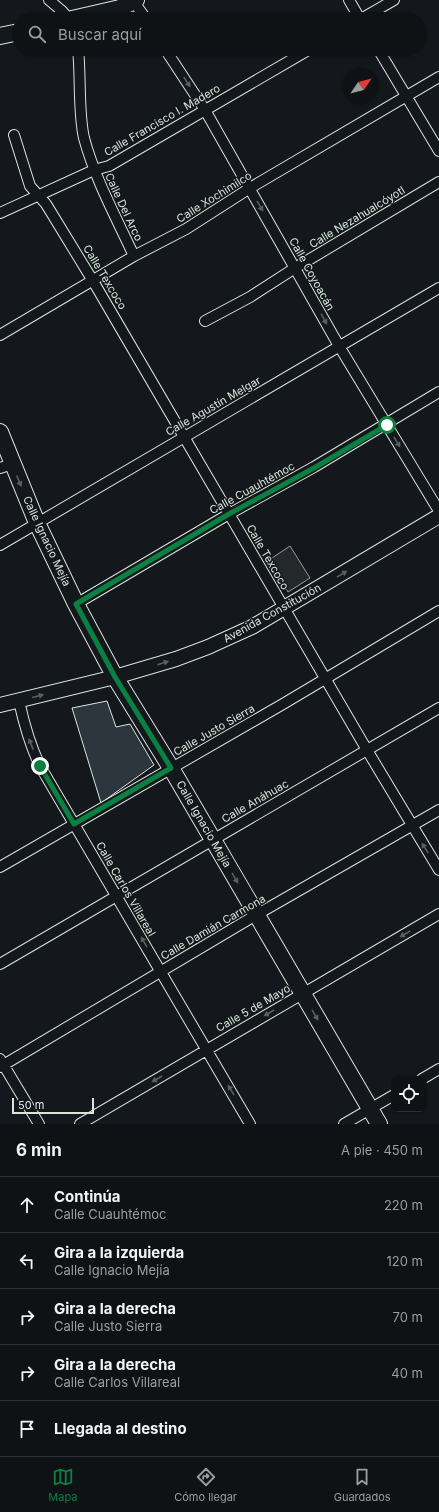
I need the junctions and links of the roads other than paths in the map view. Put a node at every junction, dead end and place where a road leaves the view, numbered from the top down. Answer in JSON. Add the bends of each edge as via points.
{"nodes":[{"id":1,"x":49,"y":0,"type":"edge"},
{"id":2,"x":349,"y":0,"type":"edge"},
{"id":3,"x":394,"y":0,"type":"edge"},
{"id":4,"x":135,"y":1,"type":"edge"},
{"id":5,"x":63,"y":12,"type":"edge"},
{"id":6,"x":103,"y":12,"type":"edge"},
{"id":7,"x":142,"y":12,"type":"edge"},
{"id":8,"x":357,"y":12,"type":"edge"},
{"id":9,"x":373,"y":12,"type":"edge"},
{"id":10,"x":12,"y":33,"type":"edge"},
{"id":11,"x":0,"y":36,"type":"edge"},
{"id":12,"x":78,"y":56,"type":"edge"},
{"id":13,"x":170,"y":56,"type":"edge"},
{"id":14,"x":298,"y":56,"type":"edge"},
{"id":15,"x":382,"y":56,"type":"edge"},
{"id":16,"x":439,"y":77,"type":"edge"},
{"id":17,"x":406,"y":96,"type":"junction"},
{"id":18,"x":205,"y":110,"type":"junction"},
{"id":19,"x":14,"y":135,"type":"dead end"},
{"id":20,"x":439,"y":151,"type":"edge"},
{"id":21,"x":94,"y":170,"type":"junction"},
{"id":22,"x":439,"y":182,"type":"edge"},
{"id":23,"x":250,"y":188,"type":"junction"},
{"id":24,"x":38,"y":196,"type":"junction"},
{"id":25,"x":0,"y":213,"type":"edge"},
{"id":26,"x":134,"y":256,"type":"junction"},
{"id":27,"x":295,"y":268,"type":"junction"},
{"id":28,"x":93,"y":281,"type":"junction"},
{"id":29,"x":439,"y":288,"type":"edge"},
{"id":30,"x":205,"y":321,"type":"dead end"},
{"id":31,"x":0,"y":335,"type":"edge"},
{"id":32,"x":339,"y":346,"type":"junction"},
{"id":33,"x":439,"y":392,"type":"edge"},
{"id":34,"x":387,"y":425,"type":"junction"},
{"id":35,"x":0,"y":432,"type":"edge"},
{"id":36,"x":184,"y":436,"type":"junction"},
{"id":37,"x":6,"y":466,"type":"edge"},
{"id":38,"x":439,"y":511,"type":"edge"},
{"id":39,"x":229,"y":514,"type":"junction"},
{"id":40,"x":439,"y":516,"type":"edge"},
{"id":41,"x":37,"y":524,"type":"junction"},
{"id":42,"x":0,"y":545,"type":"edge"},
{"id":43,"x":76,"y":604,"type":"junction"},
{"id":44,"x":284,"y":608,"type":"junction"},
{"id":45,"x":439,"y":611,"type":"edge"},
{"id":46,"x":115,"y":677,"type":"junction"},
{"id":47,"x":325,"y":679,"type":"junction"},
{"id":48,"x":19,"y":701,"type":"junction"},
{"id":49,"x":0,"y":706,"type":"edge"},
{"id":50,"x":439,"y":708,"type":"edge"},
{"id":51,"x":367,"y":750,"type":"junction"},
{"id":52,"x":171,"y":768,"type":"junction"},
{"id":53,"x":439,"y":810,"type":"edge"},
{"id":54,"x":74,"y":824,"type":"junction"},
{"id":55,"x":412,"y":826,"type":"junction"},
{"id":56,"x":212,"y":839,"type":"junction"},
{"id":57,"x":0,"y":867,"type":"edge"},
{"id":58,"x":439,"y":870,"type":"edge"},
{"id":59,"x":118,"y":896,"type":"junction"},
{"id":60,"x":439,"y":914,"type":"edge"},
{"id":61,"x":256,"y":915,"type":"junction"},
{"id":62,"x":0,"y":964,"type":"edge"},
{"id":63,"x":161,"y":971,"type":"junction"},
{"id":64,"x":302,"y":994,"type":"junction"},
{"id":65,"x":207,"y":1050,"type":"junction"},
{"id":66,"x":1,"y":1063,"type":"edge"},
{"id":67,"x":439,"y":1069,"type":"edge"},
{"id":68,"x":427,"y":1076,"type":"edge"},
{"id":69,"x":391,"y":1097,"type":"edge"},
{"id":70,"x":370,"y":1109,"type":"junction"},
{"id":71,"x":39,"y":1124,"type":"edge"},
{"id":72,"x":80,"y":1124,"type":"edge"},
{"id":73,"x":250,"y":1124,"type":"edge"},
{"id":74,"x":344,"y":1124,"type":"edge"},
{"id":75,"x":378,"y":1124,"type":"edge"}],
"edges":[{"from":1,"to":5,"type":"street"},
{"from":2,"to":8,"type":"street"},
{"from":3,"to":9,"type":"street"},
{"from":4,"to":6,"type":"main road"},
{"from":4,"to":7,"type":"street"},
{"from":10,"to":11,"type":"main road"},
{"from":12,"to":21,"type":"street","name":"Calle Del Arco","via":[[84,137]]},
{"from":13,"to":18,"type":"street","name":"Calle Coyoacán","one_way":true},
{"from":14,"to":18,"type":"street","name":"Calle Francisco I. Madero"},
{"from":15,"to":17,"type":"street"},
{"from":16,"to":17,"type":"street","name":"Calle Xochimilco"},
{"from":17,"to":20,"type":"street"},
{"from":17,"to":23,"type":"street","name":"Calle Xochimilco"},
{"from":18,"to":21,"type":"street","name":"Calle Francisco I. Madero","via":[[109,166]]},
{"from":18,"to":23,"type":"street","name":"Calle Coyoacán"},
{"from":19,"to":24,"type":"street","name":"Calle Texcoco","via":[[30,186]]},
{"from":21,"to":24,"type":"street","name":"Calle Francisco I. Madero"},
{"from":21,"to":26,"type":"street","name":"Calle Del Arco"},
{"from":22,"to":27,"type":"street","name":"Calle Nezahualcóyotl"},
{"from":23,"to":26,"type":"street","name":"Calle Xochimilco","via":[[186,229]]},
{"from":23,"to":27,"type":"street","name":"Calle Coyoacán","one_way":true},
{"from":24,"to":25,"type":"street","name":"Calle Francisco I. Madero"},
{"from":24,"to":28,"type":"street","name":"Calle Texcoco","via":[[46,204]]},
{"from":26,"to":28,"type":"street","name":"Calle Xochimilco"},
{"from":27,"to":30,"type":"street","name":"Calle Nezahualcóyotl","via":[[250,297]]},
{"from":27,"to":32,"type":"street","name":"Calle Coyoacán","one_way":true},
{"from":28,"to":31,"type":"street","name":"Calle Xochimilco"},
{"from":28,"to":36,"type":"street","name":"Calle Texcoco"},
{"from":29,"to":32,"type":"street","name":"Calle Agustín Melgar"},
{"from":32,"to":34,"type":"street","name":"Calle Coyoacán"},
{"from":32,"to":36,"type":"street","name":"Calle Agustín Melgar"},
{"from":33,"to":34,"type":"street","name":"Calle Cuauhtémoc"},
{"from":34,"to":38,"type":"street","name":"Calle Coyoacán","one_way":true},
{"from":34,"to":39,"type":"street","name":"Calle Cuauhtémoc"},
{"from":35,"to":37,"type":"main road","name":"Calle Ignacio Mejía"},
{"from":36,"to":39,"type":"street","name":"Calle Texcoco"},
{"from":36,"to":41,"type":"street","name":"Calle Agustín Melgar"},
{"from":37,"to":41,"type":"main road","name":"Calle Ignacio Mejía","one_way":true},
{"from":39,"to":43,"type":"street","name":"Calle Cuauhtémoc"},
{"from":39,"to":44,"type":"street","name":"Calle Texcoco"},
{"from":44,"to":40,"type":"street","name":"Avenida Constitución","one_way":true},
{"from":41,"to":42,"type":"street","name":"Calle Agustín Melgar"},
{"from":41,"to":43,"type":"main road","name":"Calle Ignacio Mejía"},
{"from":43,"to":46,"type":"main road","name":"Calle Ignacio Mejía"},
{"from":46,"to":44,"type":"street","name":"Avenida Constitución","one_way":true,"via":[[208,647],[252,627]]},
{"from":44,"to":47,"type":"street","name":"Calle Texcoco"},
{"from":45,"to":47,"type":"street","name":"Calle Justo Sierra"},
{"from":48,"to":46,"type":"street","name":"Avenida Constitución","one_way":true},
{"from":46,"to":52,"type":"main road","name":"Calle Ignacio Mejía"},
{"from":47,"to":51,"type":"street","name":"Calle Texcoco"},
{"from":47,"to":52,"type":"street","name":"Calle Justo Sierra"},
{"from":48,"to":49,"type":"street","name":"Avenida Constitución"},
{"from":54,"to":48,"type":"street","name":"Calle Carlos Villareal","one_way":true,"via":[[31,747]]},
{"from":50,"to":51,"type":"street","name":"Calle Anáhuac"},
{"from":51,"to":55,"type":"street","name":"Calle Texcoco"},
{"from":51,"to":56,"type":"street","name":"Calle Anáhuac"},
{"from":52,"to":54,"type":"street","name":"Calle Justo Sierra"},
{"from":52,"to":56,"type":"main road","name":"Calle Ignacio Mejía"},
{"from":53,"to":55,"type":"street","name":"Calle Damián Carmona"},
{"from":54,"to":57,"type":"street","name":"Calle Justo Sierra"},
{"from":54,"to":59,"type":"street","name":"Calle Carlos Villareal"},
{"from":58,"to":55,"type":"street","name":"Calle Texcoco","one_way":true},
{"from":55,"to":61,"type":"street","name":"Calle Damián Carmona"},
{"from":56,"to":59,"type":"street","name":"Calle Anáhuac"},
{"from":56,"to":61,"type":"main road","name":"Calle Ignacio Mejía","one_way":true},
{"from":59,"to":62,"type":"street","name":"Calle Anáhuac"},
{"from":63,"to":59,"type":"street","name":"Calle Carlos Villareal","one_way":true},
{"from":60,"to":64,"type":"street","name":"Calle 5 de Mayo","one_way":true},
{"from":61,"to":63,"type":"street","name":"Calle Damián Carmona"},
{"from":61,"to":64,"type":"main road","name":"Calle Ignacio Mejía"},
{"from":63,"to":65,"type":"street","name":"Calle Carlos Villareal"},
{"from":63,"to":66,"type":"street","name":"Calle Damián Carmona"},
{"from":64,"to":65,"type":"street","name":"Calle 5 de Mayo","one_way":true},
{"from":64,"to":70,"type":"main road","name":"Calle Ignacio Mejía","one_way":true},
{"from":65,"to":72,"type":"street","name":"Calle 5 de Mayo","one_way":true},
{"from":73,"to":65,"type":"street","name":"Calle Carlos Villareal","one_way":true},
{"from":66,"to":71,"type":"street"},
{"from":67,"to":68,"type":"street"},
{"from":69,"to":70,"type":"street"},
{"from":70,"to":74,"type":"street"},
{"from":70,"to":75,"type":"main road","name":"Calle Ignacio Mejía"}]}
